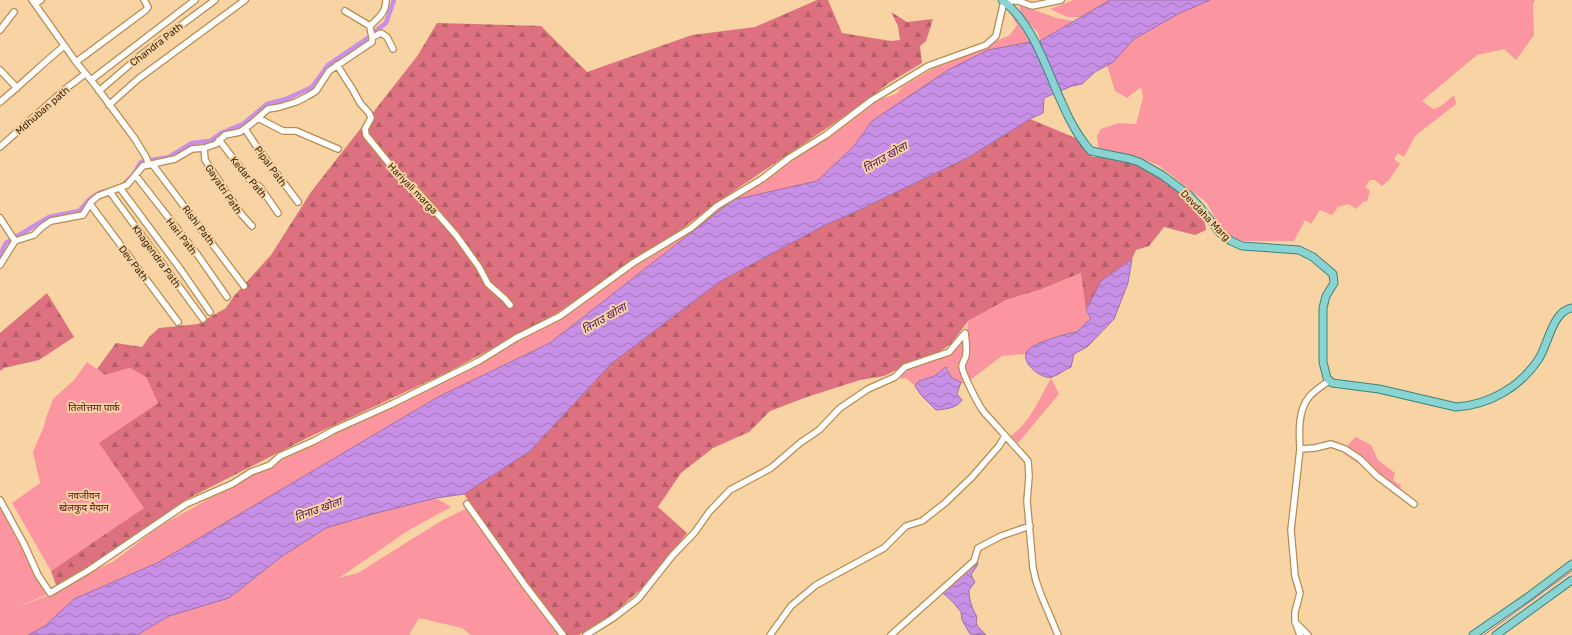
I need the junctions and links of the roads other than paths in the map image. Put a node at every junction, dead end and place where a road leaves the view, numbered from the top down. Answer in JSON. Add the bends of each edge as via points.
{"nodes":[{"id":1,"x":41,"y":0,"type":"edge"},
{"id":2,"x":144,"y":0,"type":"edge"},
{"id":3,"x":195,"y":0,"type":"edge"},
{"id":4,"x":215,"y":0,"type":"edge"},
{"id":5,"x":245,"y":0,"type":"edge"},
{"id":6,"x":386,"y":0,"type":"edge"},
{"id":7,"x":1061,"y":0,"type":"edge"},
{"id":8,"x":1003,"y":1,"type":"edge"},
{"id":9,"x":34,"y":2,"type":"edge"},
{"id":10,"x":346,"y":10,"type":"dead end"},
{"id":11,"x":14,"y":12,"type":"dead end"},
{"id":12,"x":370,"y":26,"type":"junction"},
{"id":13,"x":0,"y":30,"type":"edge"},
{"id":14,"x":373,"y":37,"type":"junction"},
{"id":15,"x":64,"y":46,"type":"junction"},
{"id":16,"x":393,"y":49,"type":"dead end"},
{"id":17,"x":76,"y":62,"type":"junction"},
{"id":18,"x":337,"y":65,"type":"junction"},
{"id":19,"x":0,"y":70,"type":"edge"},
{"id":20,"x":85,"y":74,"type":"junction"},
{"id":21,"x":91,"y":80,"type":"junction"},
{"id":22,"x":17,"y":88,"type":"junction"},
{"id":23,"x":98,"y":90,"type":"junction"},
{"id":24,"x":0,"y":102,"type":"edge"},
{"id":25,"x":109,"y":104,"type":"junction"},
{"id":26,"x":258,"y":118,"type":"junction"},
{"id":27,"x":245,"y":129,"type":"junction"},
{"id":28,"x":220,"y":140,"type":"junction"},
{"id":29,"x":0,"y":148,"type":"edge"},
{"id":30,"x":204,"y":148,"type":"junction"},
{"id":31,"x":338,"y":149,"type":"dead end"},
{"id":32,"x":151,"y":165,"type":"junction"},
{"id":33,"x":136,"y":176,"type":"junction"},
{"id":34,"x":120,"y":188,"type":"junction"},
{"id":35,"x":110,"y":192,"type":"junction"},
{"id":36,"x":298,"y":202,"type":"dead end"},
{"id":37,"x":90,"y":204,"type":"junction"},
{"id":38,"x":278,"y":213,"type":"dead end"},
{"id":39,"x":0,"y":218,"type":"edge"},
{"id":40,"x":252,"y":226,"type":"dead end"},
{"id":41,"x":14,"y":241,"type":"junction"},
{"id":42,"x":0,"y":265,"type":"edge"},
{"id":43,"x":244,"y":286,"type":"dead end"},
{"id":44,"x":227,"y":297,"type":"dead end"},
{"id":45,"x":510,"y":305,"type":"dead end"},
{"id":46,"x":1572,"y":308,"type":"edge"},
{"id":47,"x":210,"y":312,"type":"dead end"},
{"id":48,"x":203,"y":319,"type":"dead end"},
{"id":49,"x":178,"y":322,"type":"dead end"},
{"id":50,"x":1329,"y":381,"type":"junction"},
{"id":51,"x":1005,"y":436,"type":"junction"},
{"id":52,"x":1300,"y":449,"type":"junction"},
{"id":53,"x":0,"y":500,"type":"edge"},
{"id":54,"x":467,"y":504,"type":"dead end"},
{"id":55,"x":1414,"y":504,"type":"dead end"},
{"id":56,"x":1030,"y":526,"type":"junction"},
{"id":57,"x":1572,"y":564,"type":"edge"},
{"id":58,"x":1572,"y":580,"type":"edge"},
{"id":59,"x":1295,"y":622,"type":"junction"},
{"id":60,"x":563,"y":635,"type":"edge"},
{"id":61,"x":586,"y":635,"type":"edge"},
{"id":62,"x":770,"y":635,"type":"edge"},
{"id":63,"x":891,"y":635,"type":"edge"},
{"id":64,"x":1058,"y":635,"type":"edge"},
{"id":65,"x":1300,"y":635,"type":"edge"},
{"id":66,"x":1308,"y":635,"type":"edge"},
{"id":67,"x":1473,"y":635,"type":"edge"},
{"id":68,"x":1496,"y":635,"type":"edge"}],
"edges":[{"from":1,"to":9,"type":"street"},
{"from":2,"to":17,"type":"street","via":[[148,6],[146,10]]},
{"from":3,"to":21,"type":"street"},
{"from":4,"to":23,"type":"street","name":"Chandra Path"},
{"from":5,"to":25,"type":"street","via":[[159,63]]},
{"from":6,"to":12,"type":"street","via":[[382,14]]},
{"from":7,"to":8,"type":"street","via":[[1032,6],[1018,1]]},
{"from":8,"to":50,"type":"main road","name":"Devdaha Marg","via":[[1018,14],[1069,117],[1091,151],[1130,159],[1162,175],[1189,195],[1220,233],[1231,241],[1242,246],[1299,250],[1333,274],[1334,283],[1326,296],[1323,308],[1323,362]]},
{"from":8,"to":53,"type":"street","via":[[996,36],[986,45],[928,66],[872,100],[762,179],[717,206],[691,228],[633,263],[560,316],[516,338],[479,361],[280,456],[270,465],[251,472],[232,484],[186,504],[89,570],[50,593],[38,575]]},
{"from":9,"to":15,"type":"street","name":"Rishi Path"},
{"from":10,"to":12,"type":"street"},
{"from":11,"to":13,"type":"street"},
{"from":12,"to":14,"type":"street"},
{"from":14,"to":16,"type":"street","via":[[381,33],[387,37]]},
{"from":14,"to":18,"type":"street","via":[[372,42]]},
{"from":15,"to":17,"type":"street","name":"Rishi Path"},
{"from":15,"to":22,"type":"street"},
{"from":17,"to":20,"type":"street","name":"Rishi Path"},
{"from":18,"to":26,"type":"street","via":[[329,71],[316,90],[296,102],[268,109]]},
{"from":18,"to":45,"type":"street","name":"Hariyali marga","via":[[369,113],[371,118],[366,135],[396,172],[420,194],[456,235],[488,284]]},
{"from":19,"to":22,"type":"street"},
{"from":20,"to":21,"type":"street","name":"Rishi Path"},
{"from":20,"to":29,"type":"street","name":"Mdhuban path"},
{"from":21,"to":23,"type":"street","name":"Rishi Path"},
{"from":22,"to":24,"type":"street"},
{"from":23,"to":25,"type":"street","name":"Rishi Path"},
{"from":25,"to":32,"type":"street","name":"Rishi Path"},
{"from":26,"to":27,"type":"street"},
{"from":26,"to":31,"type":"street","via":[[283,132],[296,130]]},
{"from":27,"to":28,"type":"street","via":[[225,135]]},
{"from":27,"to":36,"type":"street","name":"Pipal Path"},
{"from":28,"to":30,"type":"street"},
{"from":28,"to":38,"type":"street","name":"Kedar Path","via":[[249,179],[260,187]]},
{"from":30,"to":32,"type":"street","via":[[192,149],[175,159]]},
{"from":30,"to":40,"type":"street","name":"Gayatri Path","via":[[205,160],[209,167]]},
{"from":32,"to":33,"type":"street","via":[[143,166]]},
{"from":32,"to":43,"type":"street","name":"Rishi Path"},
{"from":33,"to":34,"type":"street"},
{"from":33,"to":44,"type":"street","name":"Hari Path"},
{"from":34,"to":35,"type":"street"},
{"from":34,"to":47,"type":"street"},
{"from":35,"to":37,"type":"street","via":[[98,196]]},
{"from":35,"to":48,"type":"street","name":"Khagendra Path"},
{"from":37,"to":41,"type":"street","via":[[83,215],[52,221],[34,235]]},
{"from":37,"to":49,"type":"street","name":"Dev Path"},
{"from":39,"to":41,"type":"street"},
{"from":41,"to":42,"type":"street"},
{"from":46,"to":50,"type":"main road","via":[[1566,309],[1559,316],[1540,358],[1514,387],[1493,398],[1467,406],[1456,407]]},
{"from":50,"to":52,"type":"street","via":[[1313,392],[1302,409]]},
{"from":51,"to":56,"type":"street","via":[[1028,462],[1027,500]]},
{"from":51,"to":61,"type":"street","via":[[983,411],[966,379],[962,366],[966,356],[965,333],[949,352],[905,367],[895,377],[868,389],[840,408],[819,430],[771,468],[730,490],[638,599]]},
{"from":51,"to":62,"type":"street","via":[[972,478],[945,503],[922,522],[906,526],[884,548],[816,585],[791,606]]},
{"from":52,"to":55,"type":"street","via":[[1331,444],[1345,449]]},
{"from":52,"to":59,"type":"street","via":[[1291,530],[1300,593]]},
{"from":54,"to":60,"type":"street"},
{"from":56,"to":63,"type":"street","via":[[978,548],[974,561]]},
{"from":56,"to":64,"type":"street","via":[[1036,581]]},
{"from":57,"to":67,"type":"main road"},
{"from":58,"to":68,"type":"main road"},
{"from":59,"to":65,"type":"street"},
{"from":59,"to":66,"type":"street"}]}
